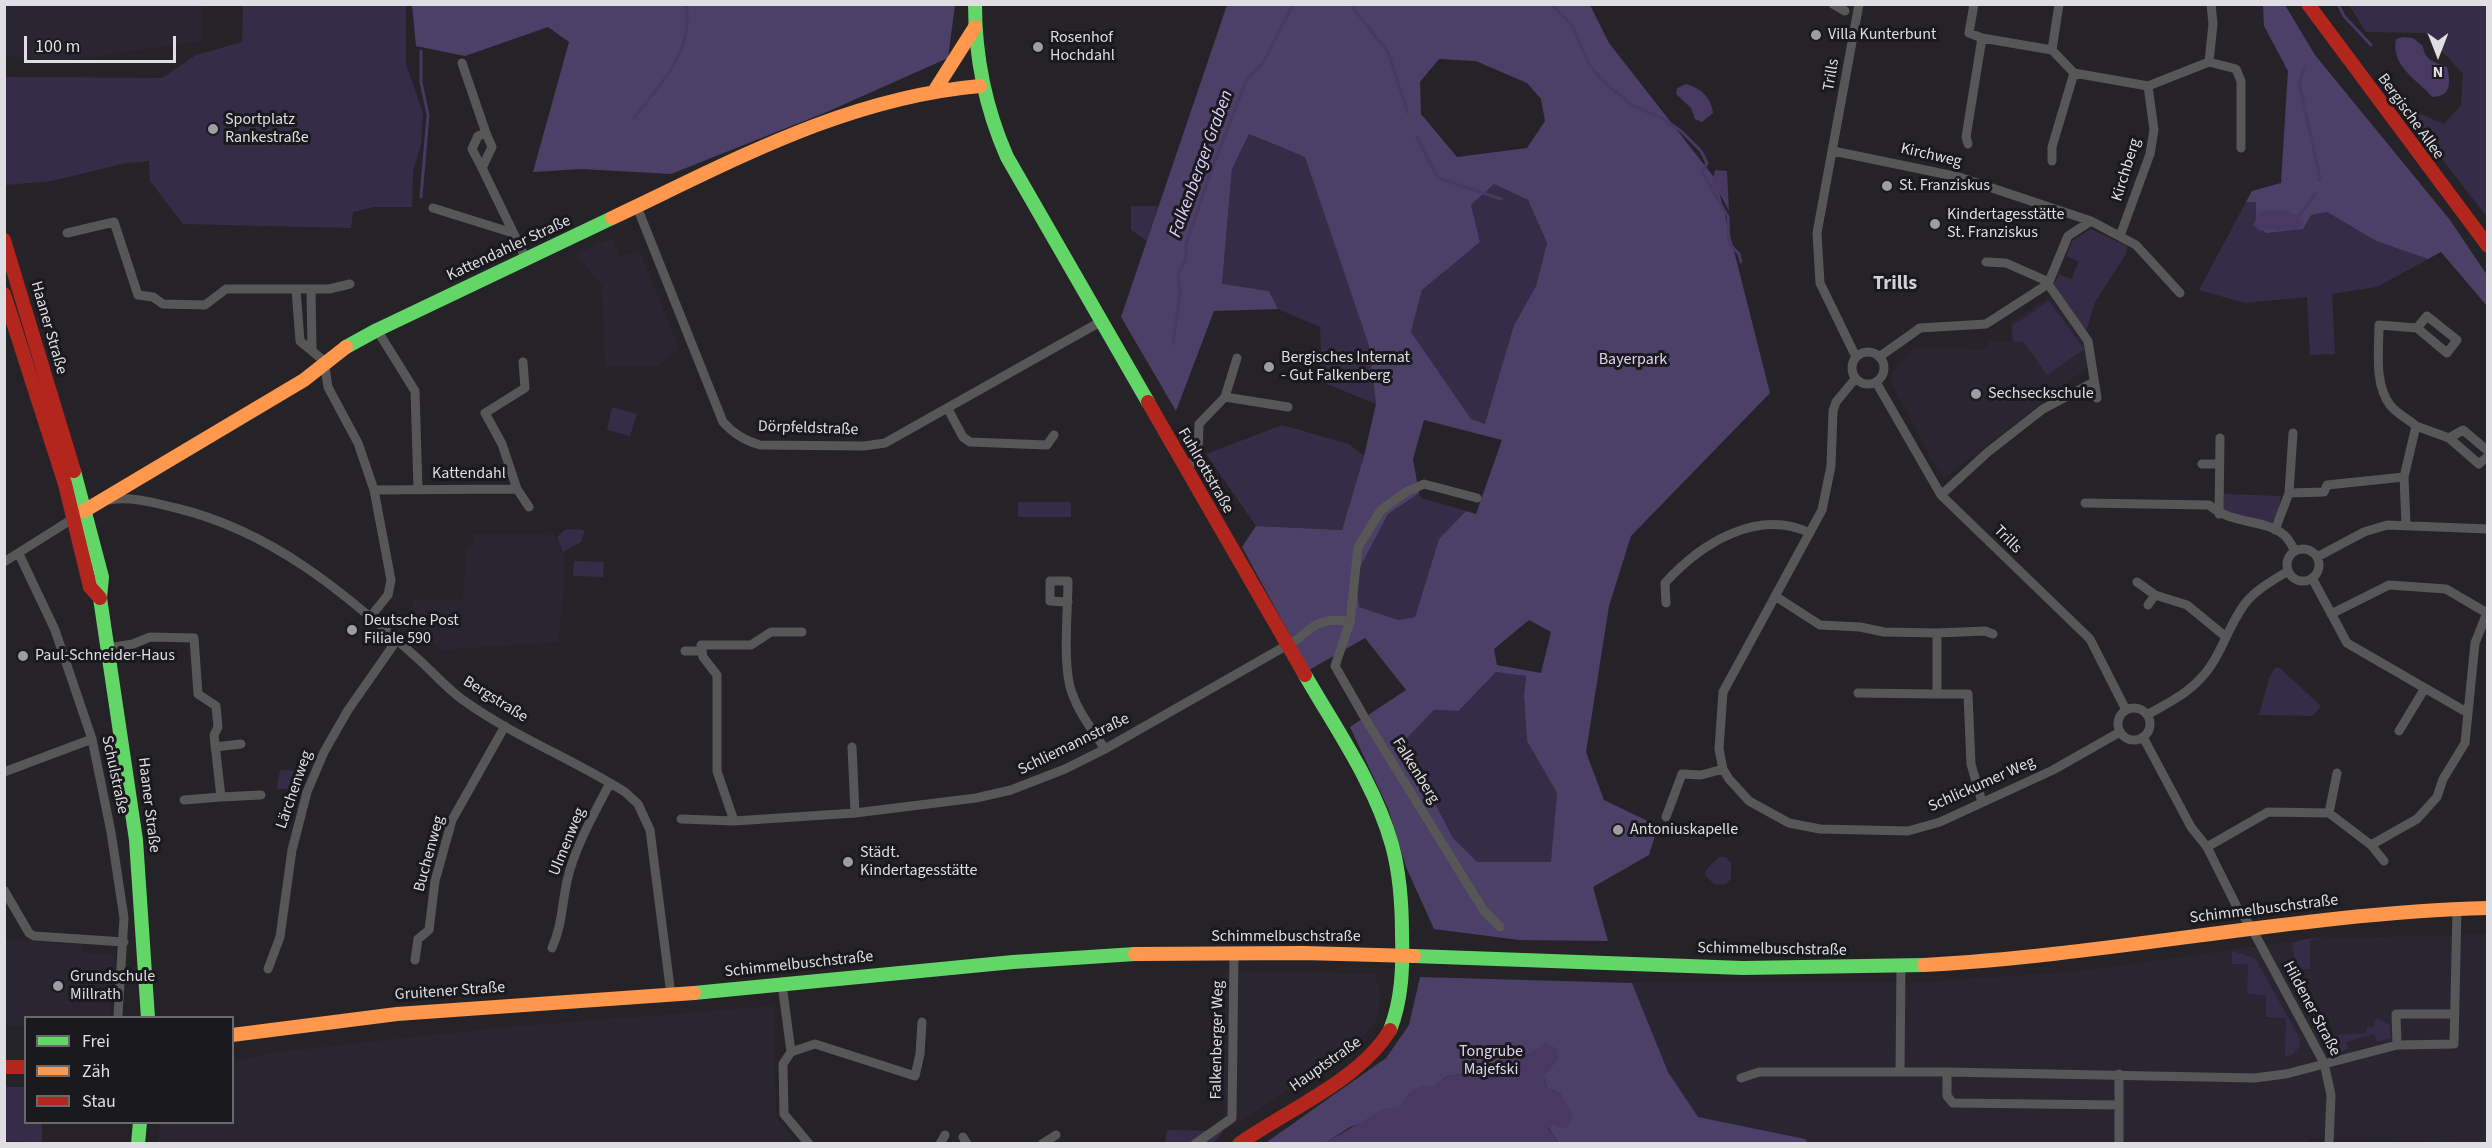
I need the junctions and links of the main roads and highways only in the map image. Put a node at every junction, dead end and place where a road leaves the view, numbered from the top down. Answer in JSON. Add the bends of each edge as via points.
{"nodes":[{"id":1,"x":975,"y":4,"type":"edge"},
{"id":2,"x":2308,"y":4,"type":"edge"},
{"id":3,"x":975,"y":27,"type":"junction"},
{"id":4,"x":980,"y":86,"type":"junction"},
{"id":5,"x":935,"y":90,"type":"junction"},
{"id":6,"x":4,"y":240,"type":"edge"},
{"id":7,"x":2487,"y":246,"type":"edge"},
{"id":8,"x":4,"y":294,"type":"edge"},
{"id":9,"x":84,"y":512,"type":"junction"},
{"id":10,"x":100,"y":598,"type":"junction"},
{"id":11,"x":2487,"y":908,"type":"edge"},
{"id":12,"x":1402,"y":954,"type":"junction"},
{"id":13,"x":671,"y":995,"type":"joint"},
{"id":14,"x":151,"y":1016,"type":"edge"},
{"id":15,"x":234,"y":1035,"type":"edge"},
{"id":16,"x":4,"y":1067,"type":"edge"},
{"id":17,"x":24,"y":1067,"type":"edge"},
{"id":18,"x":140,"y":1124,"type":"edge"},
{"id":19,"x":138,"y":1143,"type":"edge"},
{"id":20,"x":1239,"y":1143,"type":"edge"}],
"edges":[{"from":1,"to":3,"type":"main road","name":"Fuhlrottstraße"},
{"from":2,"to":7,"type":"main road","name":"Bergische Allee"},
{"from":3,"to":4,"type":"main road","name":"Fuhlrottstraße"},
{"from":3,"to":5,"type":"main road"},
{"from":4,"to":5,"type":"main road","name":"Kattendahler Straße"},
{"from":4,"to":12,"type":"main road","name":"Fuhlrottstraße","via":[[993,127],[1017,177],[1364,778],[1392,844],[1400,889]]},
{"from":5,"to":9,"type":"main road","name":"Kattendahler Straße","via":[[880,102],[767,145],[377,330],[324,361],[304,380]]},
{"from":6,"to":9,"type":"main road","name":"Haaner Straße"},
{"from":8,"to":10,"type":"main road","name":"Haaner Straße","via":[[66,489],[90,587]]},
{"from":9,"to":10,"type":"main road","name":"Haaner Straße","via":[[102,577]]},
{"from":10,"to":14,"type":"main road","name":"Haaner Straße","via":[[136,840]]},
{"from":11,"to":12,"type":"main road","name":"Schimmelbuschstraße","via":[[2251,927],[2061,953],[1901,965],[1732,967]]},
{"from":12,"to":13,"type":"main road","name":"Schimmelbuschstraße","via":[[1105,956]]},
{"from":12,"to":20,"type":"main road","name":"Hauptstraße","via":[[1395,1022],[1383,1042],[1362,1062]]},
{"from":13,"to":15,"type":"main road","name":"Gruitener Straße","via":[[364,1015]]},
{"from":16,"to":17,"type":"main road"},
{"from":18,"to":19,"type":"main road"}]}
